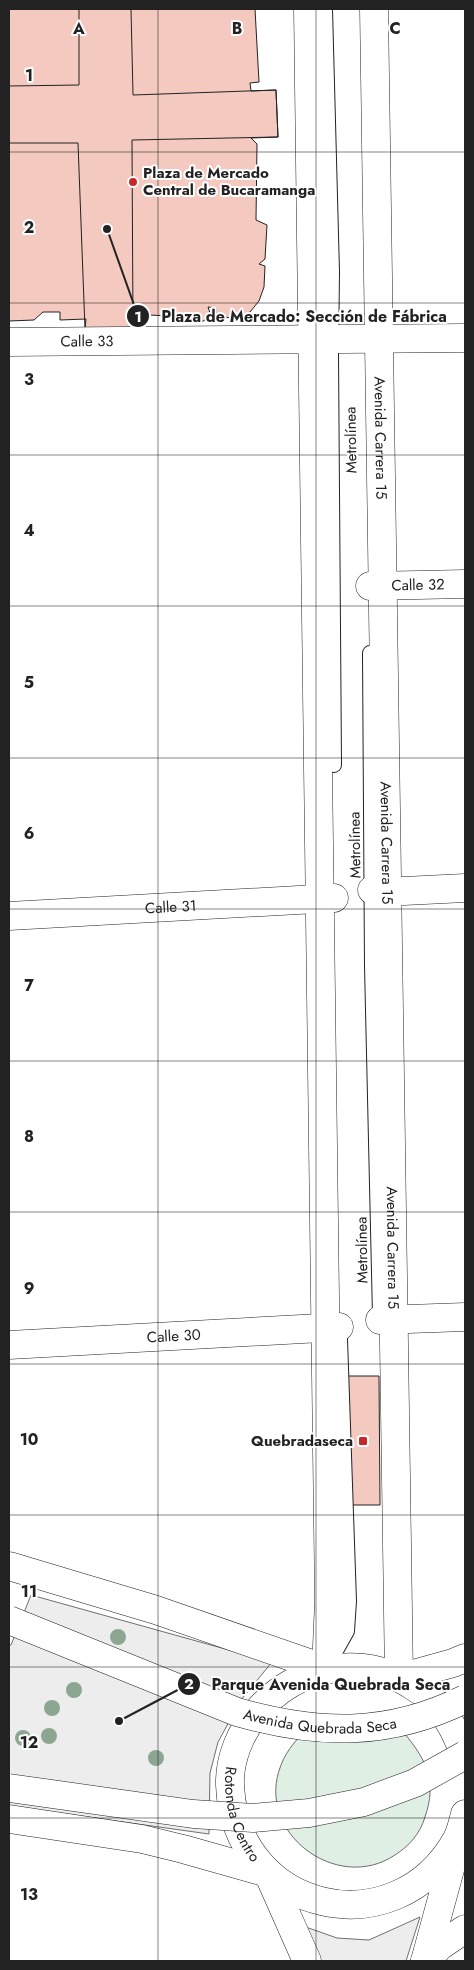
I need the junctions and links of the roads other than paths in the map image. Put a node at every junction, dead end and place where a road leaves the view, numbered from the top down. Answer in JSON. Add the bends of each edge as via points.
{"nodes":[{"id":1,"x":308,"y":9,"type":"edge"},
{"id":2,"x":325,"y":9,"type":"edge"},
{"id":3,"x":361,"y":9,"type":"edge"},
{"id":4,"x":374,"y":9,"type":"edge"},
{"id":5,"x":465,"y":338,"type":"edge"},
{"id":6,"x":323,"y":339,"type":"junction"},
{"id":7,"x":372,"y":339,"type":"junction"},
{"id":8,"x":9,"y":342,"type":"edge"},
{"id":9,"x":465,"y":584,"type":"edge"},
{"id":10,"x":376,"y":586,"type":"junction"},
{"id":11,"x":465,"y":888,"type":"edge"},
{"id":12,"x":380,"y":891,"type":"junction"},
{"id":13,"x":328,"y":897,"type":"junction"},
{"id":14,"x":9,"y":916,"type":"edge"},
{"id":15,"x":465,"y":1317,"type":"edge"},
{"id":16,"x":387,"y":1320,"type":"junction"},
{"id":17,"x":333,"y":1328,"type":"junction"},
{"id":18,"x":9,"y":1345,"type":"edge"},
{"id":19,"x":9,"y":1566,"type":"edge"},
{"id":20,"x":9,"y":1620,"type":"edge"},
{"id":21,"x":465,"y":1658,"type":"edge"},
{"id":22,"x":326,"y":1669,"type":"junction"},
{"id":23,"x":400,"y":1678,"type":"junction"},
{"id":24,"x":465,"y":1699,"type":"edge"},
{"id":25,"x":465,"y":1756,"type":"edge"},
{"id":26,"x":9,"y":1788,"type":"edge"},
{"id":27,"x":9,"y":1819,"type":"edge"},
{"id":28,"x":462,"y":1825,"type":"edge"},
{"id":29,"x":268,"y":1873,"type":"junction"},
{"id":30,"x":465,"y":1929,"type":"edge"},
{"id":31,"x":307,"y":1961,"type":"edge"},
{"id":32,"x":425,"y":1961,"type":"edge"}],
"edges":[{"from":1,"to":6,"type":"main road"},
{"from":2,"to":6,"type":"lane","via":[[332,272]]},
{"from":3,"to":7,"type":"lane"},
{"from":4,"to":7,"type":"main road","name":"Avenida Carrera 15"},
{"from":5,"to":7,"type":"main road","name":"Calle 33"},
{"from":6,"to":7,"type":"main road","name":"Calle 33"},
{"from":6,"to":8,"type":"main road","name":"Calle 33"},
{"from":6,"to":13,"type":"main road"},
{"from":7,"to":10,"type":"main road","name":"Avenida Carrera 15"},
{"from":9,"to":10,"type":"main road","name":"Calle 32"},
{"from":10,"to":12,"type":"main road","name":"Avenida Carrera 15"},
{"from":11,"to":12,"type":"main road"},
{"from":12,"to":16,"type":"main road","name":"Avenida Carrera 15"},
{"from":13,"to":14,"type":"main road","name":"Calle 31"},
{"from":13,"to":17,"type":"main road"},
{"from":15,"to":16,"type":"main road"},
{"from":16,"to":23,"type":"main road","name":"Avenida Carrera 15"},
{"from":17,"to":18,"type":"main road","name":"Calle 30"},
{"from":17,"to":22,"type":"main road"},
{"from":19,"to":22,"type":"main road","via":[[156,1610]]},
{"from":20,"to":24,"type":"main road","name":"Avenida Quebrada Seca","bridge":true,"via":[[236,1712],[296,1726],[376,1728],[414,1720]]},
{"from":21,"to":23,"type":"main road"},
{"from":22,"to":23,"type":"main road","name":"Rotonda Centro","via":[[363,1668]]},
{"from":22,"to":29,"type":"main road","name":"Rotonda Centro","via":[[295,1680],[269,1698],[248,1722],[235,1750],[230,1783],[234,1817],[247,1847]]},
{"from":23,"to":25,"type":"main road","name":"Rotonda Centro","via":[[431,1698],[454,1728]]},
{"from":25,"to":26,"type":"main road","bridge":true,"via":[[415,1783],[364,1802],[309,1813],[253,1818],[193,1814]]},
{"from":27,"to":29,"type":"main road","via":[[142,1839]]},
{"from":28,"to":29,"type":"main road","name":"Rotonda Centro","via":[[438,1868],[408,1891],[373,1903],[335,1905],[299,1894]]},
{"from":28,"to":32,"type":"main road"},
{"from":29,"to":31,"type":"main road"},
{"from":30,"to":32,"type":"main road"}]}
